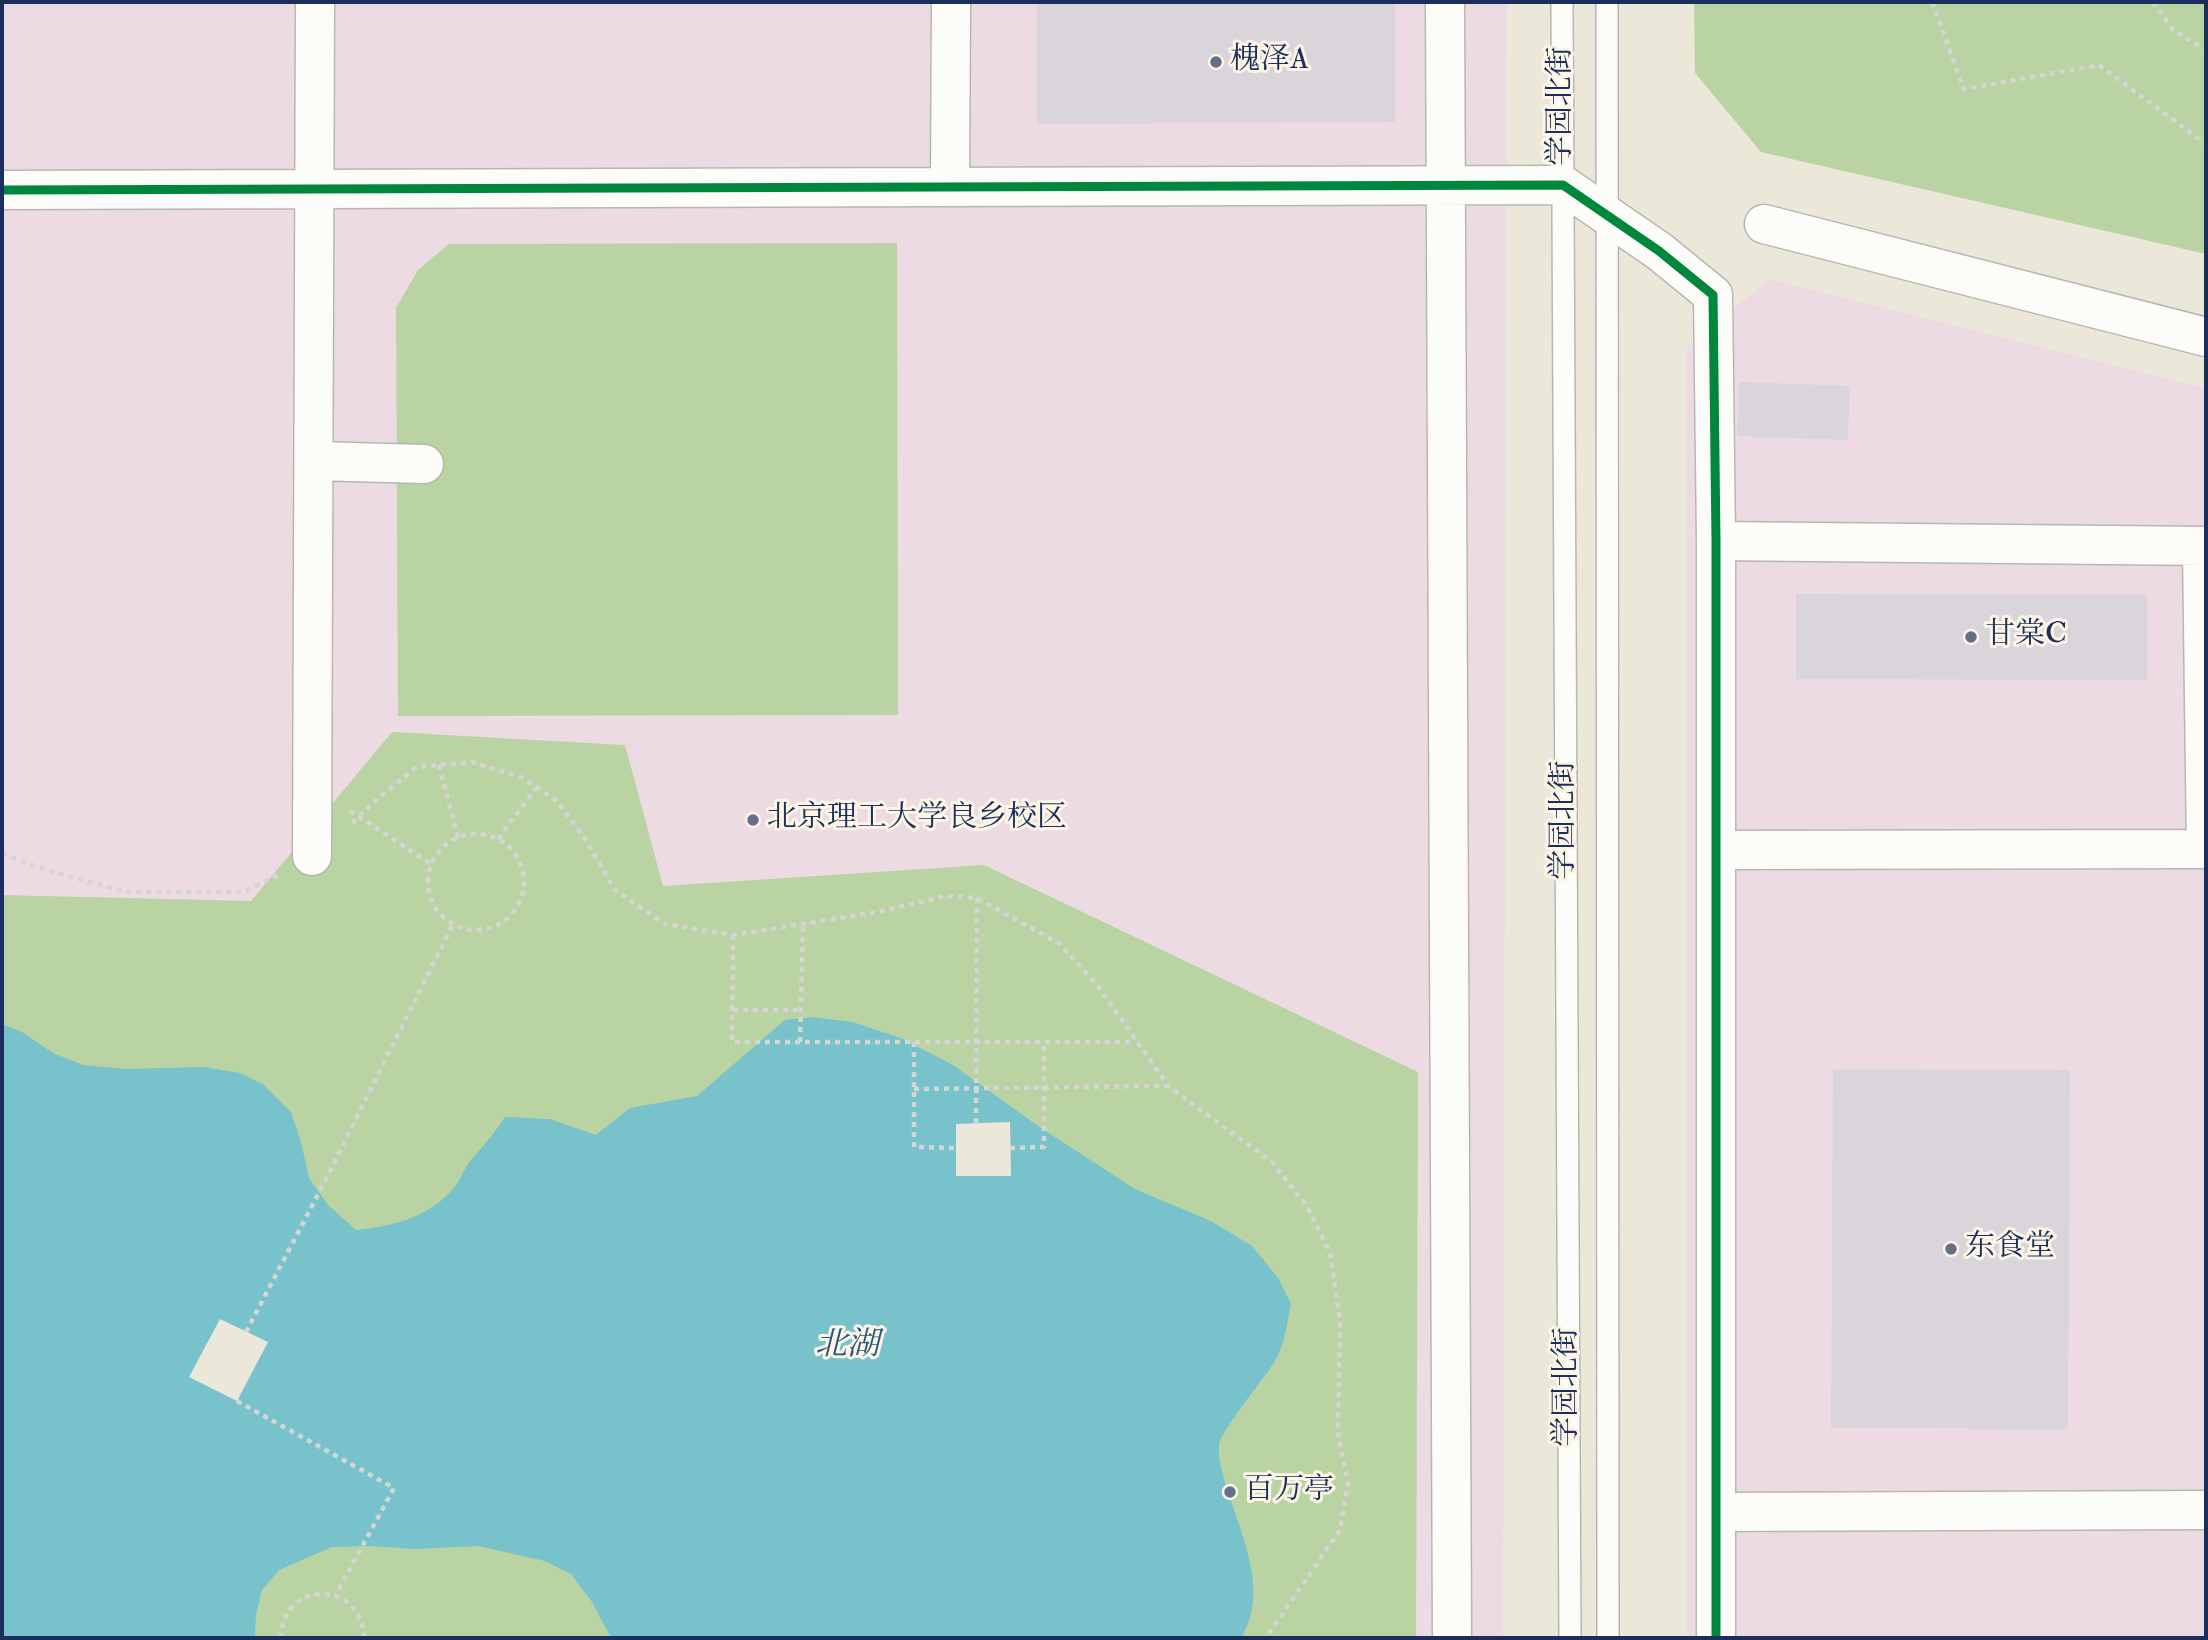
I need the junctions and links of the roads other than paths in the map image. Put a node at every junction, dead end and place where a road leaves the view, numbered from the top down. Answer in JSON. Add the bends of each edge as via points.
{"nodes":[{"id":1,"x":315,"y":2,"type":"edge"},
{"id":2,"x":951,"y":2,"type":"edge"},
{"id":3,"x":1445,"y":2,"type":"edge"},
{"id":4,"x":1562,"y":2,"type":"edge"},
{"id":5,"x":1607,"y":2,"type":"edge"},
{"id":6,"x":1445,"y":184,"type":"junction"},
{"id":7,"x":1563,"y":184,"type":"junction"},
{"id":8,"x":950,"y":186,"type":"junction"},
{"id":9,"x":315,"y":188,"type":"junction"},
{"id":10,"x":2,"y":190,"type":"edge"},
{"id":11,"x":1607,"y":215,"type":"junction"},
{"id":12,"x":1764,"y":224,"type":"dead end"},
{"id":13,"x":2206,"y":337,"type":"edge"},
{"id":14,"x":315,"y":461,"type":"junction"},
{"id":15,"x":424,"y":464,"type":"dead end"},
{"id":16,"x":1716,"y":541,"type":"junction"},
{"id":17,"x":2204,"y":546,"type":"edge"},
{"id":18,"x":2206,"y":849,"type":"edge"},
{"id":19,"x":1716,"y":850,"type":"junction"},
{"id":20,"x":312,"y":856,"type":"road end"},
{"id":21,"x":2206,"y":1510,"type":"edge"},
{"id":22,"x":1716,"y":1512,"type":"junction"},
{"id":23,"x":1452,"y":1638,"type":"edge"},
{"id":24,"x":1570,"y":1638,"type":"edge"},
{"id":25,"x":1608,"y":1638,"type":"edge"},
{"id":26,"x":1716,"y":1638,"type":"edge"}],
"edges":[{"from":1,"to":9,"type":"street"},
{"from":2,"to":8,"type":"street"},
{"from":3,"to":6,"type":"street"},
{"from":4,"to":7,"type":"lane","name":"学园北街"},
{"from":5,"to":11,"type":"lane","name":"学园北街"},
{"from":6,"to":7,"type":"street"},
{"from":6,"to":8,"type":"street"},
{"from":6,"to":23,"type":"street"},
{"from":7,"to":11,"type":"street"},
{"from":7,"to":24,"type":"lane","name":"学园北街"},
{"from":8,"to":9,"type":"street"},
{"from":9,"to":10,"type":"street"},
{"from":9,"to":14,"type":"street"},
{"from":11,"to":16,"type":"street","via":[[1713,295]]},
{"from":11,"to":25,"type":"lane","name":"学园北街"},
{"from":12,"to":13,"type":"street"},
{"from":14,"to":15,"type":"street"},
{"from":14,"to":20,"type":"street"},
{"from":16,"to":17,"type":"street"},
{"from":16,"to":19,"type":"street"},
{"from":17,"to":18,"type":"street"},
{"from":18,"to":19,"type":"street"},
{"from":19,"to":22,"type":"street"},
{"from":21,"to":22,"type":"street"},
{"from":22,"to":26,"type":"street"}]}
